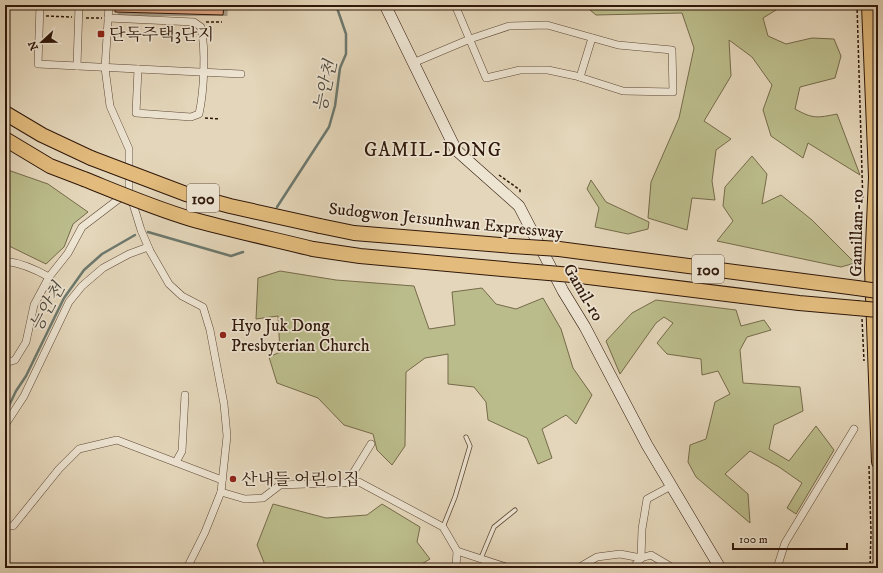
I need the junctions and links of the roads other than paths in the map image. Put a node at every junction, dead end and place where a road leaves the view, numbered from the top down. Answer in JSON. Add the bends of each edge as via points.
{"nodes":[{"id":1,"x":40,"y":5,"type":"edge"},
{"id":2,"x":79,"y":5,"type":"edge"},
{"id":3,"x":109,"y":5,"type":"edge"},
{"id":4,"x":385,"y":5,"type":"edge"},
{"id":5,"x":455,"y":5,"type":"edge"},
{"id":6,"x":868,"y":5,"type":"edge"},
{"id":7,"x":108,"y":18,"type":"junction"},
{"id":8,"x":592,"y":38,"type":"junction"},
{"id":9,"x":470,"y":39,"type":"junction"},
{"id":10,"x":413,"y":63,"type":"junction"},
{"id":11,"x":77,"y":66,"type":"junction"},
{"id":12,"x":105,"y":68,"type":"junction"},
{"id":13,"x":138,"y":70,"type":"junction"},
{"id":14,"x":203,"y":72,"type":"junction"},
{"id":15,"x":241,"y":74,"type":"dead end"},
{"id":16,"x":580,"y":77,"type":"junction"},
{"id":17,"x":5,"y":113,"type":"edge"},
{"id":18,"x":5,"y":139,"type":"edge"},
{"id":19,"x":5,"y":149,"type":"edge"},
{"id":20,"x":50,"y":166,"type":"junction"},
{"id":21,"x":129,"y":191,"type":"junction"},
{"id":22,"x":148,"y":247,"type":"junction"},
{"id":23,"x":5,"y":261,"type":"edge"},
{"id":24,"x":49,"y":277,"type":"junction"},
{"id":25,"x":878,"y":291,"type":"edge"},
{"id":26,"x":878,"y":310,"type":"edge"},
{"id":27,"x":5,"y":363,"type":"edge"},
{"id":28,"x":185,"y":395,"type":"dead end"},
{"id":29,"x":5,"y":425,"type":"edge"},
{"id":30,"x":854,"y":429,"type":"dead end"},
{"id":31,"x":877,"y":434,"type":"edge"},
{"id":32,"x":466,"y":436,"type":"dead end"},
{"id":33,"x":371,"y":444,"type":"dead end"},
{"id":34,"x":176,"y":462,"type":"junction"},
{"id":35,"x":878,"y":462,"type":"edge"},
{"id":36,"x":222,"y":480,"type":"junction"},
{"id":37,"x":347,"y":482,"type":"junction"},
{"id":38,"x":671,"y":486,"type":"junction"},
{"id":39,"x":221,"y":492,"type":"junction"},
{"id":40,"x":515,"y":510,"type":"dead end"},
{"id":41,"x":5,"y":526,"type":"edge"},
{"id":42,"x":443,"y":527,"type":"junction"},
{"id":43,"x":457,"y":551,"type":"junction"},
{"id":44,"x":481,"y":558,"type":"junction"},
{"id":45,"x":641,"y":558,"type":"junction"},
{"id":46,"x":720,"y":567,"type":"edge"},
{"id":47,"x":187,"y":568,"type":"edge"},
{"id":48,"x":456,"y":568,"type":"edge"},
{"id":49,"x":509,"y":568,"type":"edge"},
{"id":50,"x":578,"y":568,"type":"edge"},
{"id":51,"x":633,"y":568,"type":"edge"},
{"id":52,"x":673,"y":568,"type":"edge"},
{"id":53,"x":777,"y":568,"type":"edge"}],
"edges":[{"from":1,"to":11,"type":"street","via":[[38,64]]},
{"from":2,"to":11,"type":"street"},
{"from":3,"to":7,"type":"street"},
{"from":4,"to":10,"type":"street","name":"Gamil-ro"},
{"from":5,"to":9,"type":"street"},
{"from":6,"to":31,"type":"main road","name":"Gamillam-ro","via":[[874,177],[871,269]]},
{"from":7,"to":12,"type":"street"},
{"from":7,"to":14,"type":"street","via":[[194,22],[201,27],[203,38]]},
{"from":8,"to":9,"type":"street","via":[[547,25],[509,26]]},
{"from":8,"to":16,"type":"street"},
{"from":8,"to":16,"type":"street","via":[[618,45],[672,50],[673,92],[623,91]]},
{"from":9,"to":10,"type":"street"},
{"from":9,"to":16,"type":"street","via":[[486,78],[520,70],[548,70]]},
{"from":10,"to":38,"type":"street","name":"Gamil-ro","via":[[456,150],[519,206]]},
{"from":11,"to":12,"type":"street"},
{"from":12,"to":13,"type":"street"},
{"from":12,"to":21,"type":"street","via":[[110,106],[129,149]]},
{"from":13,"to":14,"type":"street"},
{"from":13,"to":14,"type":"street","via":[[136,113],[191,117],[199,114]]},
{"from":14,"to":15,"type":"street"},
{"from":17,"to":25,"type":"highway","name":"Sudogwon Je1sunhwan Expressway","number":"100","bridge":true,"via":[[42,135],[90,158],[186,194],[320,226],[354,232],[559,249]]},
{"from":18,"to":20,"type":"highway","number":"100"},
{"from":19,"to":20,"type":"highway"},
{"from":20,"to":26,"type":"highway","number":"100","bridge":true,"via":[[161,209],[313,249]]},
{"from":21,"to":22,"type":"street"},
{"from":21,"to":24,"type":"street","via":[[82,227],[68,253]]},
{"from":22,"to":29,"type":"street","via":[[103,268],[78,292],[70,302],[24,396]]},
{"from":22,"to":36,"type":"street","via":[[169,284],[182,296],[204,307],[224,404],[227,436]]},
{"from":23,"to":24,"type":"street","via":[[38,270]]},
{"from":24,"to":27,"type":"street","via":[[34,305],[26,342],[15,360]]},
{"from":28,"to":34,"type":"street","via":[[182,451]]},
{"from":30,"to":53,"type":"street","via":[[785,543]]},
{"from":31,"to":35,"type":"main road","name":"Gamillam-ro"},
{"from":32,"to":42,"type":"lane","via":[[470,446]]},
{"from":33,"to":37,"type":"street"},
{"from":34,"to":36,"type":"street"},
{"from":34,"to":41,"type":"street","via":[[117,440],[80,449],[59,469],[13,526]]},
{"from":36,"to":39,"type":"street"},
{"from":37,"to":39,"type":"street","via":[[280,485],[262,498],[245,499]]},
{"from":37,"to":42,"type":"street","via":[[359,482]]},
{"from":38,"to":45,"type":"street","via":[[647,499]]},
{"from":38,"to":46,"type":"street","name":"Gamil-ro"},
{"from":39,"to":47,"type":"street"},
{"from":40,"to":44,"type":"lane","via":[[494,526]]},
{"from":42,"to":43,"type":"street"},
{"from":43,"to":44,"type":"street"},
{"from":43,"to":48,"type":"street"},
{"from":44,"to":49,"type":"street"},
{"from":45,"to":50,"type":"street","via":[[620,554],[597,557]]},
{"from":45,"to":51,"type":"street"},
{"from":45,"to":52,"type":"street","via":[[651,555]]}]}
